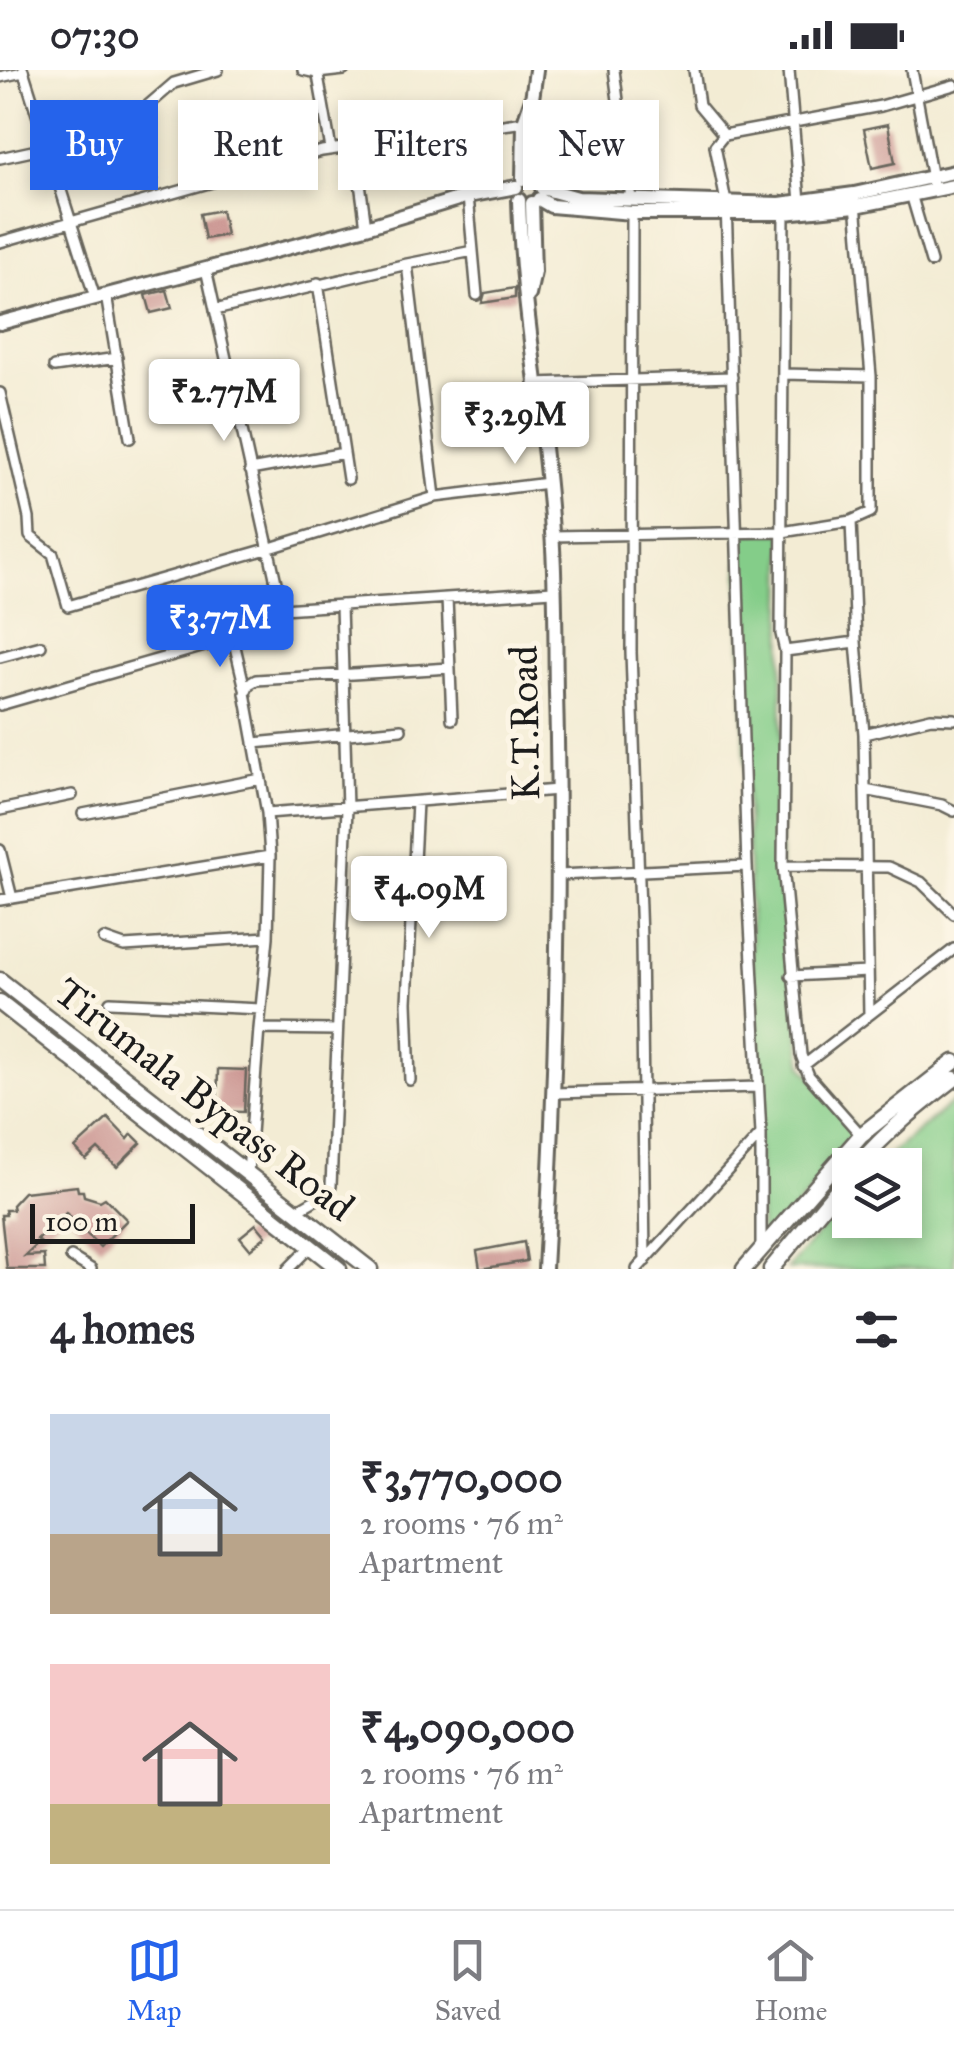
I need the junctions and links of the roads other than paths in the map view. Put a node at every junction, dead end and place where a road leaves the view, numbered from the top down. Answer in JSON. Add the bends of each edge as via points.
{"nodes":[{"id":1,"x":173,"y":70,"type":"edge"},
{"id":2,"x":218,"y":70,"type":"edge"},
{"id":3,"x":303,"y":70,"type":"edge"},
{"id":4,"x":344,"y":70,"type":"edge"},
{"id":5,"x":536,"y":70,"type":"edge"},
{"id":6,"x":614,"y":70,"type":"edge"},
{"id":7,"x":694,"y":70,"type":"edge"},
{"id":8,"x":789,"y":70,"type":"edge"},
{"id":9,"x":912,"y":70,"type":"edge"},
{"id":10,"x":23,"y":71,"type":"edge"},
{"id":11,"x":317,"y":71,"type":"edge"},
{"id":12,"x":0,"y":77,"type":"edge"},
{"id":13,"x":174,"y":83,"type":"junction"},
{"id":14,"x":954,"y":84,"type":"edge"},
{"id":15,"x":917,"y":93,"type":"junction"},
{"id":16,"x":532,"y":99,"type":"joint"},
{"id":17,"x":32,"y":100,"type":"edge"},
{"id":18,"x":154,"y":100,"type":"edge"},
{"id":19,"x":794,"y":122,"type":"junction"},
{"id":20,"x":724,"y":135,"type":"junction"},
{"id":21,"x":338,"y":148,"type":"edge"},
{"id":22,"x":331,"y":149,"type":"junction"},
{"id":23,"x":30,"y":151,"type":"edge"},
{"id":24,"x":0,"y":158,"type":"edge"},
{"id":25,"x":954,"y":172,"type":"edge"},
{"id":26,"x":933,"y":184,"type":"junction"},
{"id":27,"x":954,"y":186,"type":"edge"},
{"id":28,"x":59,"y":190,"type":"edge"},
{"id":29,"x":361,"y":190,"type":"edge"},
{"id":30,"x":530,"y":191,"type":"junction"},
{"id":31,"x":911,"y":194,"type":"junction"},
{"id":32,"x":468,"y":196,"type":"junction"},
{"id":33,"x":855,"y":200,"type":"junction"},
{"id":34,"x":800,"y":202,"type":"junction"},
{"id":35,"x":631,"y":206,"type":"junction"},
{"id":36,"x":727,"y":207,"type":"junction"},
{"id":37,"x":784,"y":214,"type":"junction"},
{"id":38,"x":70,"y":223,"type":"junction"},
{"id":39,"x":366,"y":227,"type":"junction"},
{"id":40,"x":0,"y":242,"type":"edge"},
{"id":41,"x":473,"y":251,"type":"junction"},
{"id":42,"x":932,"y":262,"type":"dead end"},
{"id":43,"x":407,"y":264,"type":"junction"},
{"id":44,"x":206,"y":269,"type":"junction"},
{"id":45,"x":318,"y":284,"type":"junction"},
{"id":46,"x":477,"y":294,"type":"dead end"},
{"id":47,"x":100,"y":296,"type":"junction"},
{"id":48,"x":215,"y":310,"type":"junction"},
{"id":49,"x":0,"y":323,"type":"edge"},
{"id":50,"x":117,"y":358,"type":"junction"},
{"id":51,"x":54,"y":367,"type":"dead end"},
{"id":52,"x":783,"y":374,"type":"junction"},
{"id":53,"x":871,"y":376,"type":"junction"},
{"id":54,"x":732,"y":377,"type":"junction"},
{"id":55,"x":633,"y":381,"type":"junction"},
{"id":56,"x":534,"y":383,"type":"junction"},
{"id":57,"x":0,"y":393,"type":"edge"},
{"id":58,"x":130,"y":438,"type":"dead end"},
{"id":59,"x":344,"y":453,"type":"junction"},
{"id":60,"x":250,"y":470,"type":"junction"},
{"id":61,"x":348,"y":478,"type":"dead end"},
{"id":62,"x":548,"y":484,"type":"junction"},
{"id":63,"x":434,"y":497,"type":"junction"},
{"id":64,"x":851,"y":521,"type":"junction"},
{"id":65,"x":738,"y":532,"type":"junction"},
{"id":66,"x":782,"y":532,"type":"junction"},
{"id":67,"x":632,"y":534,"type":"junction"},
{"id":68,"x":552,"y":536,"type":"junction"},
{"id":69,"x":267,"y":549,"type":"junction"},
{"id":70,"x":554,"y":591,"type":"junction"},
{"id":71,"x":447,"y":598,"type":"junction"},
{"id":72,"x":341,"y":605,"type":"junction"},
{"id":73,"x":282,"y":609,"type":"junction"},
{"id":74,"x":232,"y":638,"type":"junction"},
{"id":75,"x":856,"y":642,"type":"junction"},
{"id":76,"x":41,"y":646,"type":"dead end"},
{"id":77,"x":785,"y":651,"type":"junction"},
{"id":78,"x":0,"y":657,"type":"edge"},
{"id":79,"x":450,"y":668,"type":"junction"},
{"id":80,"x":343,"y":675,"type":"junction"},
{"id":81,"x":246,"y":693,"type":"junction"},
{"id":82,"x":0,"y":706,"type":"edge"},
{"id":83,"x":954,"y":719,"type":"edge"},
{"id":84,"x":452,"y":720,"type":"dead end"},
{"id":85,"x":401,"y":729,"type":"dead end"},
{"id":86,"x":344,"y":733,"type":"junction"},
{"id":87,"x":864,"y":734,"type":"junction"},
{"id":88,"x":254,"y":743,"type":"junction"},
{"id":89,"x":261,"y":779,"type":"junction"},
{"id":90,"x":558,"y":790,"type":"junction"},
{"id":91,"x":865,"y":790,"type":"junction"},
{"id":92,"x":72,"y":795,"type":"dead end"},
{"id":93,"x":417,"y":802,"type":"junction"},
{"id":94,"x":347,"y":808,"type":"junction"},
{"id":95,"x":0,"y":810,"type":"edge"},
{"id":96,"x":954,"y":812,"type":"edge"},
{"id":97,"x":267,"y":813,"type":"junction"},
{"id":98,"x":83,"y":814,"type":"dead end"},
{"id":99,"x":0,"y":850,"type":"edge"},
{"id":100,"x":270,"y":856,"type":"junction"},
{"id":101,"x":866,"y":864,"type":"junction"},
{"id":102,"x":747,"y":866,"type":"junction"},
{"id":103,"x":784,"y":866,"type":"junction"},
{"id":104,"x":637,"y":869,"type":"junction"},
{"id":105,"x":558,"y":875,"type":"junction"},
{"id":106,"x":12,"y":898,"type":"junction"},
{"id":107,"x":0,"y":900,"type":"edge"},
{"id":108,"x":954,"y":914,"type":"edge"},
{"id":109,"x":268,"y":938,"type":"junction"},
{"id":110,"x":104,"y":939,"type":"dead end"},
{"id":111,"x":954,"y":949,"type":"edge"},
{"id":112,"x":868,"y":972,"type":"junction"},
{"id":113,"x":791,"y":976,"type":"junction"},
{"id":114,"x":0,"y":980,"type":"edge"},
{"id":115,"x":110,"y":1002,"type":"dead end"},
{"id":116,"x":0,"y":1003,"type":"edge"},
{"id":117,"x":262,"y":1009,"type":"junction"},
{"id":118,"x":869,"y":1015,"type":"junction"},
{"id":119,"x":259,"y":1029,"type":"junction"},
{"id":120,"x":336,"y":1030,"type":"junction"},
{"id":121,"x":954,"y":1062,"type":"edge"},
{"id":122,"x":803,"y":1066,"type":"junction"},
{"id":123,"x":954,"y":1079,"type":"edge"},
{"id":124,"x":410,"y":1080,"type":"dead end"},
{"id":125,"x":758,"y":1087,"type":"junction"},
{"id":126,"x":642,"y":1090,"type":"junction"},
{"id":127,"x":555,"y":1094,"type":"junction"},
{"id":128,"x":761,"y":1134,"type":"junction"},
{"id":129,"x":861,"y":1135,"type":"junction"},
{"id":130,"x":875,"y":1148,"type":"edge"},
{"id":131,"x":248,"y":1173,"type":"junction"},
{"id":132,"x":832,"y":1196,"type":"edge"},
{"id":133,"x":296,"y":1212,"type":"junction"},
{"id":134,"x":761,"y":1246,"type":"junction"},
{"id":135,"x":310,"y":1247,"type":"junction"},
{"id":136,"x":342,"y":1247,"type":"junction"},
{"id":137,"x":71,"y":1258,"type":"dead end"},
{"id":138,"x":641,"y":1265,"type":"edge"},
{"id":139,"x":334,"y":1266,"type":"edge"},
{"id":140,"x":91,"y":1269,"type":"edge"},
{"id":141,"x":288,"y":1269,"type":"edge"},
{"id":142,"x":370,"y":1269,"type":"edge"},
{"id":143,"x":545,"y":1269,"type":"edge"},
{"id":144,"x":744,"y":1269,"type":"edge"},
{"id":145,"x":772,"y":1269,"type":"edge"}],
"edges":[{"from":1,"to":13,"type":"street"},
{"from":2,"to":13,"type":"street"},
{"from":3,"to":11,"type":"street"},
{"from":4,"to":11,"type":"street"},
{"from":5,"to":16,"type":"main road","name":"K.T.Road"},
{"from":6,"to":35,"type":"street"},
{"from":7,"to":20,"type":"street","via":[[699,105]]},
{"from":8,"to":19,"type":"street"},
{"from":9,"to":15,"type":"street"},
{"from":10,"to":12,"type":"street"},
{"from":10,"to":17,"type":"street"},
{"from":11,"to":22,"type":"street"},
{"from":13,"to":18,"type":"street"},
{"from":14,"to":15,"type":"street"},
{"from":15,"to":19,"type":"street"},
{"from":15,"to":26,"type":"street"},
{"from":16,"to":30,"type":"main road","name":"K.T.Road","via":[[540,126]]},
{"from":19,"to":20,"type":"street"},
{"from":19,"to":34,"type":"street"},
{"from":20,"to":36,"type":"street","via":[[715,146]]},
{"from":21,"to":22,"type":"street"},
{"from":22,"to":38,"type":"street"},
{"from":23,"to":24,"type":"street"},
{"from":25,"to":26,"type":"main road"},
{"from":26,"to":27,"type":"main road"},
{"from":26,"to":31,"type":"main road"},
{"from":26,"to":33,"type":"main road"},
{"from":28,"to":38,"type":"street"},
{"from":29,"to":39,"type":"street"},
{"from":30,"to":32,"type":"main road"},
{"from":30,"to":35,"type":"main road","via":[[551,206]]},
{"from":30,"to":56,"type":"main road","name":"K.T.Road","via":[[521,268]]},
{"from":31,"to":33,"type":"main road"},
{"from":31,"to":42,"type":"street"},
{"from":32,"to":39,"type":"main road"},
{"from":32,"to":41,"type":"street"},
{"from":33,"to":34,"type":"main road"},
{"from":33,"to":37,"type":"main road"},
{"from":33,"to":53,"type":"street"},
{"from":34,"to":36,"type":"main road"},
{"from":35,"to":36,"type":"main road"},
{"from":35,"to":55,"type":"street"},
{"from":36,"to":37,"type":"main road"},
{"from":36,"to":54,"type":"street"},
{"from":37,"to":52,"type":"street"},
{"from":38,"to":40,"type":"street"},
{"from":38,"to":47,"type":"street"},
{"from":39,"to":44,"type":"main road"},
{"from":41,"to":43,"type":"street"},
{"from":41,"to":46,"type":"street"},
{"from":43,"to":45,"type":"street"},
{"from":43,"to":63,"type":"street"},
{"from":44,"to":47,"type":"main road"},
{"from":44,"to":48,"type":"street"},
{"from":45,"to":48,"type":"street"},
{"from":45,"to":59,"type":"street"},
{"from":47,"to":49,"type":"main road"},
{"from":47,"to":50,"type":"street"},
{"from":48,"to":60,"type":"street"},
{"from":50,"to":51,"type":"street"},
{"from":50,"to":58,"type":"street"},
{"from":52,"to":53,"type":"street"},
{"from":52,"to":66,"type":"street"},
{"from":53,"to":64,"type":"street","via":[[871,512]]},
{"from":54,"to":55,"type":"street"},
{"from":54,"to":65,"type":"street"},
{"from":55,"to":56,"type":"street"},
{"from":55,"to":67,"type":"street"},
{"from":56,"to":62,"type":"main road","name":"K.T.Road"},
{"from":57,"to":69,"type":"street","via":[[30,536],[53,554],[68,606]]},
{"from":59,"to":60,"type":"street"},
{"from":59,"to":61,"type":"street"},
{"from":60,"to":69,"type":"street"},
{"from":62,"to":63,"type":"street"},
{"from":62,"to":68,"type":"main road","name":"K.T.Road"},
{"from":63,"to":69,"type":"street"},
{"from":64,"to":66,"type":"street"},
{"from":64,"to":75,"type":"street"},
{"from":65,"to":66,"type":"street"},
{"from":65,"to":67,"type":"street"},
{"from":65,"to":102,"type":"street"},
{"from":66,"to":77,"type":"street"},
{"from":67,"to":68,"type":"street"},
{"from":67,"to":104,"type":"street"},
{"from":68,"to":70,"type":"main road","name":"K.T.Road"},
{"from":69,"to":73,"type":"street"},
{"from":70,"to":71,"type":"street"},
{"from":70,"to":90,"type":"main road","name":"K.T.Road"},
{"from":71,"to":72,"type":"street"},
{"from":71,"to":79,"type":"street"},
{"from":72,"to":73,"type":"street"},
{"from":72,"to":80,"type":"street"},
{"from":73,"to":74,"type":"street","via":[[274,626]]},
{"from":74,"to":81,"type":"street"},
{"from":74,"to":82,"type":"street"},
{"from":75,"to":77,"type":"street"},
{"from":75,"to":87,"type":"street"},
{"from":76,"to":78,"type":"street"},
{"from":77,"to":103,"type":"street"},
{"from":79,"to":80,"type":"street"},
{"from":79,"to":84,"type":"street"},
{"from":80,"to":81,"type":"street","via":[[256,680]]},
{"from":80,"to":86,"type":"street"},
{"from":81,"to":88,"type":"street"},
{"from":83,"to":87,"type":"street"},
{"from":85,"to":86,"type":"street"},
{"from":86,"to":88,"type":"street"},
{"from":86,"to":94,"type":"street"},
{"from":87,"to":91,"type":"street"},
{"from":88,"to":89,"type":"street"},
{"from":89,"to":97,"type":"street"},
{"from":89,"to":98,"type":"street"},
{"from":90,"to":93,"type":"street"},
{"from":90,"to":105,"type":"main road","name":"K.T.Road"},
{"from":91,"to":96,"type":"street"},
{"from":91,"to":101,"type":"street"},
{"from":92,"to":95,"type":"street"},
{"from":93,"to":94,"type":"street"},
{"from":93,"to":124,"type":"street"},
{"from":94,"to":97,"type":"street"},
{"from":94,"to":120,"type":"street"},
{"from":97,"to":100,"type":"street"},
{"from":99,"to":106,"type":"street"},
{"from":100,"to":106,"type":"street"},
{"from":100,"to":109,"type":"street"},
{"from":101,"to":103,"type":"street"},
{"from":101,"to":108,"type":"street","via":[[921,882]]},
{"from":101,"to":112,"type":"street"},
{"from":102,"to":104,"type":"street"},
{"from":102,"to":125,"type":"street"},
{"from":103,"to":113,"type":"street"},
{"from":104,"to":105,"type":"street"},
{"from":104,"to":126,"type":"street"},
{"from":105,"to":127,"type":"main road","name":"K.T.Road"},
{"from":106,"to":107,"type":"street"},
{"from":109,"to":110,"type":"street","via":[[124,946]]},
{"from":109,"to":117,"type":"street"},
{"from":111,"to":118,"type":"street"},
{"from":112,"to":113,"type":"street"},
{"from":112,"to":118,"type":"street"},
{"from":113,"to":122,"type":"street"},
{"from":114,"to":131,"type":"main road","name":"Tirumala Bypass Road"},
{"from":115,"to":117,"type":"street"},
{"from":116,"to":135,"type":"main road","name":"Tirumala Bypass Road"},
{"from":117,"to":119,"type":"street"},
{"from":118,"to":122,"type":"street"},
{"from":119,"to":120,"type":"street"},
{"from":119,"to":131,"type":"street"},
{"from":120,"to":133,"type":"street","via":[[331,1189]]},
{"from":121,"to":129,"type":"main road"},
{"from":122,"to":129,"type":"street"},
{"from":123,"to":130,"type":"main road"},
{"from":125,"to":126,"type":"street"},
{"from":125,"to":128,"type":"street"},
{"from":126,"to":127,"type":"street"},
{"from":126,"to":138,"type":"street"},
{"from":127,"to":143,"type":"main road","name":"K.T.Road"},
{"from":128,"to":134,"type":"street"},
{"from":128,"to":138,"type":"street"},
{"from":129,"to":134,"type":"main road"},
{"from":131,"to":133,"type":"main road","name":"Tirumala Bypass Road"},
{"from":132,"to":145,"type":"main road"},
{"from":133,"to":136,"type":"main road","name":"Tirumala Bypass Road"},
{"from":134,"to":144,"type":"main road"},
{"from":135,"to":139,"type":"main road","name":"Tirumala Bypass Road"},
{"from":135,"to":141,"type":"street"},
{"from":136,"to":139,"type":"main road"},
{"from":136,"to":142,"type":"main road","name":"Tirumala Bypass Road"},
{"from":137,"to":140,"type":"street"}]}
